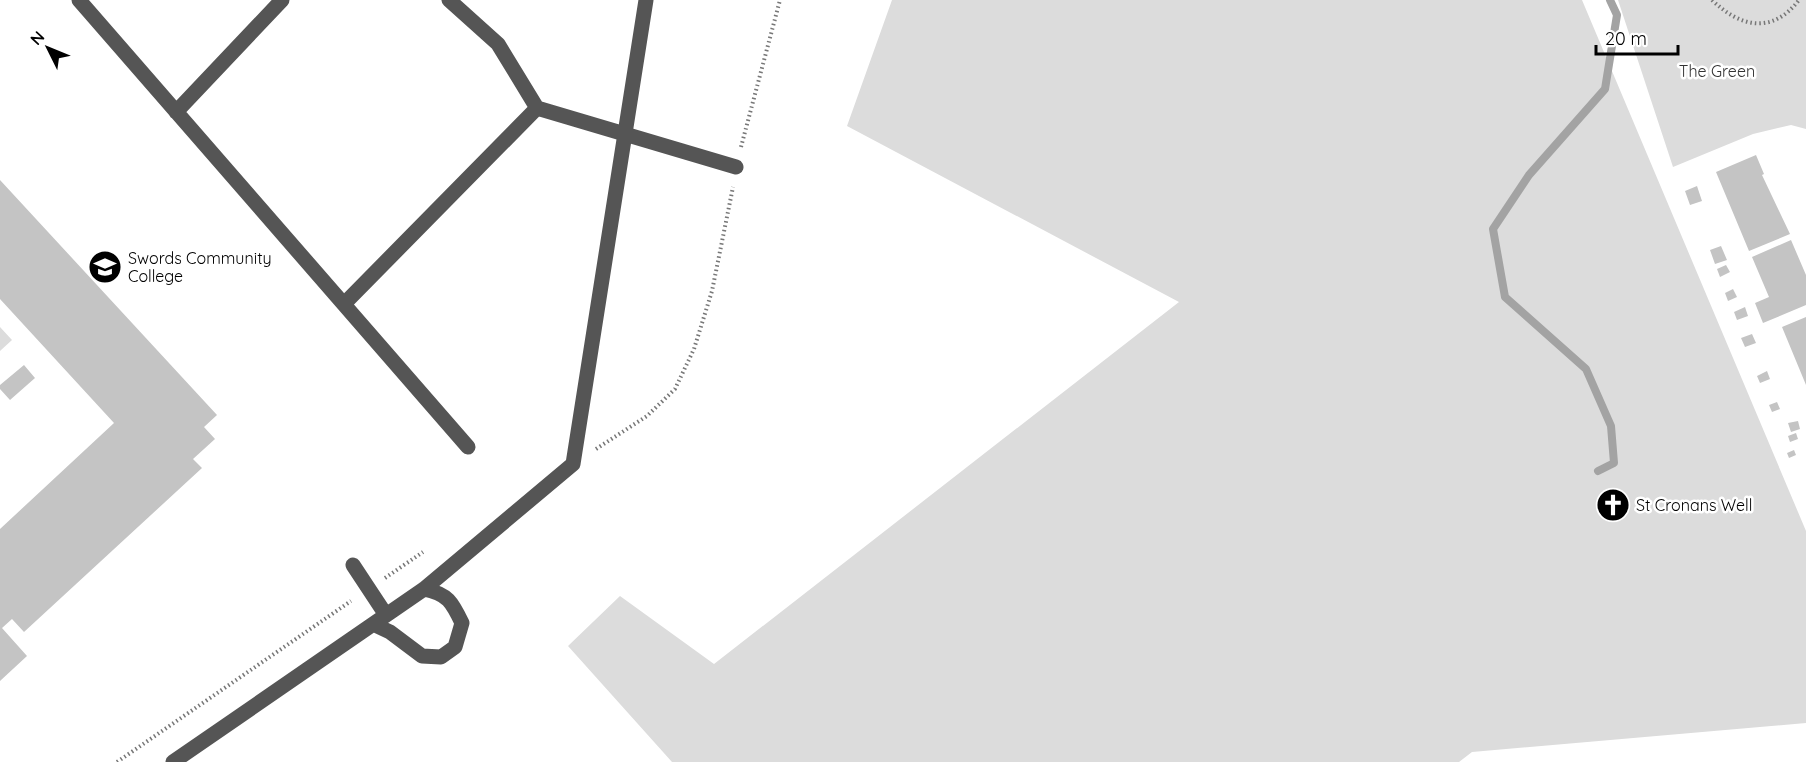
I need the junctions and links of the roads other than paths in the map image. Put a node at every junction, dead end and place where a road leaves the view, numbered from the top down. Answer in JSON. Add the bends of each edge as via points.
{"nodes":[{"id":1,"x":79,"y":0,"type":"edge"},
{"id":2,"x":282,"y":0,"type":"edge"},
{"id":3,"x":449,"y":0,"type":"edge"},
{"id":4,"x":646,"y":0,"type":"edge"},
{"id":5,"x":537,"y":108,"type":"junction"},
{"id":6,"x":176,"y":112,"type":"junction"},
{"id":7,"x":625,"y":134,"type":"junction"},
{"id":8,"x":736,"y":167,"type":"road end"},
{"id":9,"x":344,"y":304,"type":"junction"},
{"id":10,"x":468,"y":447,"type":"dead end"},
{"id":11,"x":353,"y":564,"type":"dead end"},
{"id":12,"x":424,"y":589,"type":"junction"},
{"id":13,"x":386,"y":615,"type":"junction"},
{"id":14,"x":373,"y":624,"type":"junction"},
{"id":15,"x":173,"y":762,"type":"edge"}],
"edges":[{"from":1,"to":6,"type":"street"},
{"from":2,"to":6,"type":"street"},
{"from":3,"to":5,"type":"street","via":[[498,44]]},
{"from":4,"to":7,"type":"street"},
{"from":5,"to":7,"type":"street"},
{"from":5,"to":9,"type":"street"},
{"from":6,"to":9,"type":"street"},
{"from":7,"to":8,"type":"street"},
{"from":7,"to":12,"type":"street","via":[[573,464]]},
{"from":9,"to":10,"type":"street"},
{"from":11,"to":13,"type":"street"},
{"from":12,"to":13,"type":"street"},
{"from":12,"to":14,"type":"street","via":[[440,592],[454,606],[462,623],[455,647],[441,657],[422,656]]},
{"from":13,"to":14,"type":"street"},
{"from":14,"to":15,"type":"street"}]}
